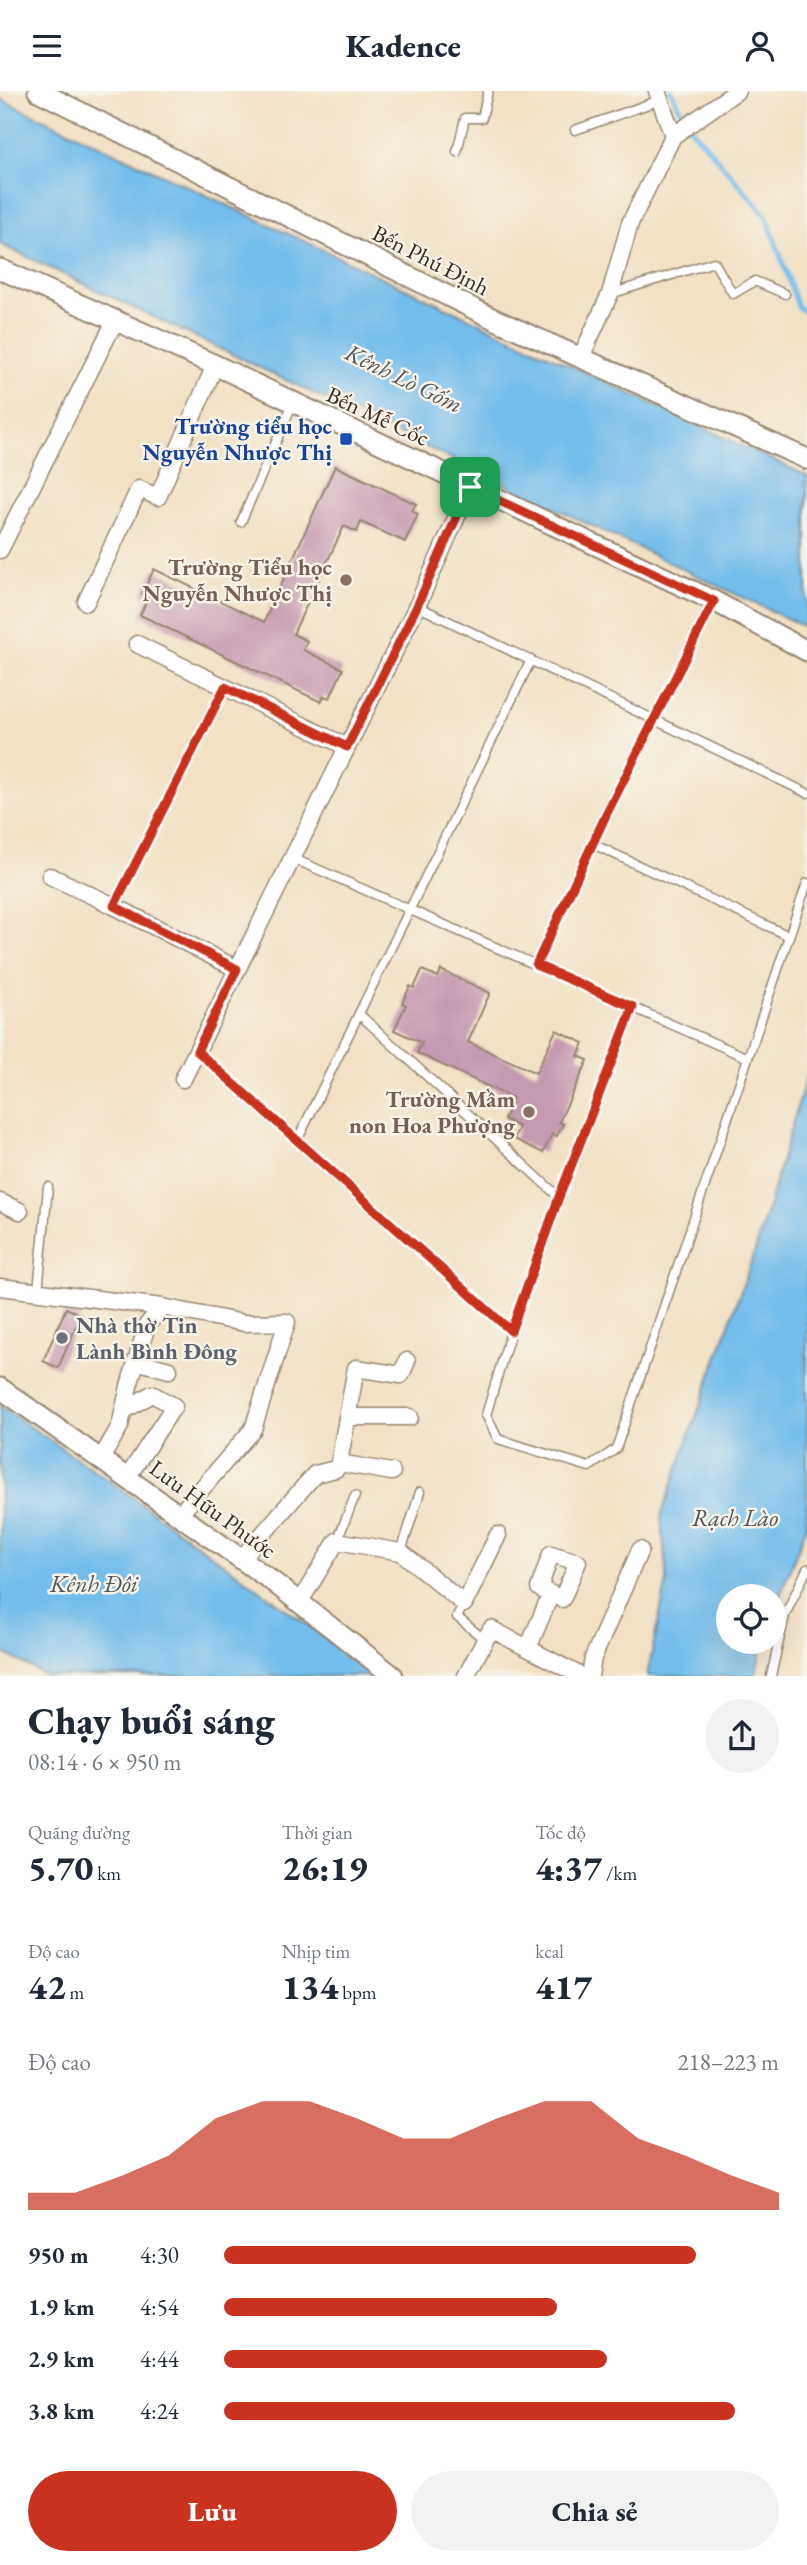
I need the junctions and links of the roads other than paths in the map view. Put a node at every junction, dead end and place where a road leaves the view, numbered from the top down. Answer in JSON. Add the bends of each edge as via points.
{"nodes":[{"id":1,"x":38,"y":91,"type":"edge"},
{"id":2,"x":488,"y":91,"type":"edge"},
{"id":3,"x":737,"y":91,"type":"edge"},
{"id":4,"x":659,"y":96,"type":"edge"},
{"id":5,"x":575,"y":130,"type":"dead end"},
{"id":6,"x":673,"y":136,"type":"junction"},
{"id":7,"x":457,"y":152,"type":"dead end"},
{"id":8,"x":0,"y":269,"type":"edge"},
{"id":9,"x":610,"y":294,"type":"junction"},
{"id":10,"x":785,"y":294,"type":"dead end"},
{"id":11,"x":115,"y":321,"type":"junction"},
{"id":12,"x":581,"y":357,"type":"junction"},
{"id":13,"x":215,"y":365,"type":"junction"},
{"id":14,"x":293,"y":403,"type":"junction"},
{"id":15,"x":807,"y":459,"type":"edge"},
{"id":16,"x":470,"y":487,"type":"junction"},
{"id":17,"x":241,"y":522,"type":"dead end"},
{"id":18,"x":6,"y":526,"type":"edge"},
{"id":19,"x":0,"y":550,"type":"edge"},
{"id":20,"x":714,"y":601,"type":"junction"},
{"id":21,"x":86,"y":602,"type":"dead end"},
{"id":22,"x":417,"y":606,"type":"junction"},
{"id":23,"x":137,"y":644,"type":"dead end"},
{"id":24,"x":807,"y":651,"type":"edge"},
{"id":25,"x":531,"y":660,"type":"junction"},
{"id":26,"x":225,"y":687,"type":"junction"},
{"id":27,"x":654,"y":719,"type":"junction"},
{"id":28,"x":347,"y":747,"type":"junction"},
{"id":29,"x":807,"y":793,"type":"edge"},
{"id":30,"x":593,"y":844,"type":"junction"},
{"id":31,"x":292,"y":858,"type":"junction"},
{"id":32,"x":50,"y":876,"type":"dead end"},
{"id":33,"x":807,"y":883,"type":"edge"},
{"id":34,"x":114,"y":906,"type":"junction"},
{"id":35,"x":410,"y":910,"type":"junction"},
{"id":36,"x":789,"y":936,"type":"junction"},
{"id":37,"x":536,"y":965,"type":"junction"},
{"id":38,"x":237,"y":969,"type":"junction"},
{"id":39,"x":633,"y":1007,"type":"junction"},
{"id":40,"x":359,"y":1014,"type":"junction"},
{"id":41,"x":197,"y":1051,"type":"junction"},
{"id":42,"x":748,"y":1058,"type":"junction"},
{"id":43,"x":183,"y":1079,"type":"dead end"},
{"id":44,"x":297,"y":1141,"type":"junction"},
{"id":45,"x":48,"y":1187,"type":"dead end"},
{"id":46,"x":559,"y":1197,"type":"junction"},
{"id":47,"x":0,"y":1202,"type":"edge"},
{"id":48,"x":20,"y":1211,"type":"dead end"},
{"id":49,"x":0,"y":1287,"type":"edge"},
{"id":50,"x":38,"y":1291,"type":"junction"},
{"id":51,"x":162,"y":1307,"type":"junction"},
{"id":52,"x":511,"y":1331,"type":"junction"},
{"id":53,"x":136,"y":1361,"type":"junction"},
{"id":54,"x":407,"y":1361,"type":"dead end"},
{"id":55,"x":169,"y":1370,"type":"dead end"},
{"id":56,"x":0,"y":1388,"type":"edge"},
{"id":57,"x":123,"y":1411,"type":"junction"},
{"id":58,"x":346,"y":1416,"type":"junction"},
{"id":59,"x":410,"y":1417,"type":"dead end"},
{"id":60,"x":101,"y":1459,"type":"junction"},
{"id":61,"x":339,"y":1463,"type":"junction"},
{"id":62,"x":392,"y":1472,"type":"dead end"},
{"id":63,"x":127,"y":1478,"type":"junction"},
{"id":64,"x":420,"y":1492,"type":"dead end"},
{"id":65,"x":355,"y":1496,"type":"dead end"},
{"id":66,"x":180,"y":1515,"type":"junction"},
{"id":67,"x":498,"y":1535,"type":"dead end"},
{"id":68,"x":337,"y":1541,"type":"junction"},
{"id":69,"x":640,"y":1550,"type":"dead end"},
{"id":70,"x":401,"y":1552,"type":"junction"},
{"id":71,"x":241,"y":1559,"type":"junction"},
{"id":72,"x":807,"y":1569,"type":"edge"},
{"id":73,"x":551,"y":1594,"type":"dead end"},
{"id":74,"x":299,"y":1602,"type":"junction"},
{"id":75,"x":464,"y":1604,"type":"junction"},
{"id":76,"x":485,"y":1640,"type":"junction"},
{"id":77,"x":528,"y":1648,"type":"junction"},
{"id":78,"x":393,"y":1676,"type":"edge"},
{"id":79,"x":467,"y":1676,"type":"edge"},
{"id":80,"x":581,"y":1676,"type":"edge"},
{"id":81,"x":590,"y":1676,"type":"edge"},
{"id":82,"x":771,"y":1676,"type":"edge"}],
"edges":[{"from":1,"to":12,"type":"street","name":"Bến Phú Định","via":[[494,319]]},
{"from":2,"to":7,"type":"lane","via":[[482,118],[465,118]]},
{"from":3,"to":6,"type":"street"},
{"from":4,"to":5,"type":"lane"},
{"from":4,"to":6,"type":"street"},
{"from":6,"to":9,"type":"street","via":[[630,223]]},
{"from":8,"to":11,"type":"street","name":"Bến Mễ Cốc"},
{"from":9,"to":10,"type":"lane","via":[[715,262],[733,294],[755,281]]},
{"from":9,"to":12,"type":"street"},
{"from":11,"to":13,"type":"street","name":"Bến Mễ Cốc"},
{"from":11,"to":18,"type":"street"},
{"from":12,"to":15,"type":"street","name":"Bến Phú Định"},
{"from":13,"to":14,"type":"street","name":"Bến Mễ Cốc"},
{"from":13,"to":21,"type":"street","via":[[158,498],[139,489]]},
{"from":14,"to":16,"type":"street","name":"Bến Mễ Cốc"},
{"from":14,"to":17,"type":"lane"},
{"from":16,"to":20,"type":"street","name":"Bến Mễ Cốc"},
{"from":16,"to":22,"type":"street"},
{"from":18,"to":19,"type":"street"},
{"from":20,"to":24,"type":"street","name":"Bến Mễ Cốc"},
{"from":20,"to":27,"type":"lane"},
{"from":22,"to":25,"type":"lane"},
{"from":22,"to":28,"type":"street"},
{"from":23,"to":26,"type":"street"},
{"from":25,"to":27,"type":"lane"},
{"from":25,"to":35,"type":"lane"},
{"from":26,"to":28,"type":"street"},
{"from":26,"to":34,"type":"lane"},
{"from":27,"to":29,"type":"lane"},
{"from":27,"to":30,"type":"lane"},
{"from":28,"to":31,"type":"street"},
{"from":30,"to":36,"type":"lane"},
{"from":30,"to":37,"type":"lane"},
{"from":31,"to":35,"type":"lane"},
{"from":31,"to":38,"type":"street"},
{"from":32,"to":34,"type":"street"},
{"from":33,"to":36,"type":"lane"},
{"from":34,"to":38,"type":"street"},
{"from":35,"to":37,"type":"lane"},
{"from":35,"to":40,"type":"lane"},
{"from":36,"to":42,"type":"lane"},
{"from":37,"to":39,"type":"lane"},
{"from":38,"to":41,"type":"street"},
{"from":39,"to":42,"type":"lane"},
{"from":39,"to":46,"type":"lane"},
{"from":40,"to":44,"type":"lane"},
{"from":40,"to":46,"type":"lane"},
{"from":41,"to":43,"type":"street"},
{"from":41,"to":44,"type":"lane"},
{"from":42,"to":52,"type":"lane","via":[[616,1449],[589,1467],[498,1439],[486,1415]]},
{"from":44,"to":52,"type":"lane"},
{"from":45,"to":50,"type":"lane"},
{"from":46,"to":52,"type":"lane"},
{"from":47,"to":48,"type":"street"},
{"from":49,"to":50,"type":"street"},
{"from":50,"to":51,"type":"street"},
{"from":51,"to":53,"type":"street","via":[[147,1325]]},
{"from":51,"to":66,"type":"street","via":[[244,1323],[287,1322],[253,1429]]},
{"from":53,"to":55,"type":"street"},
{"from":53,"to":57,"type":"street"},
{"from":54,"to":58,"type":"street","via":[[401,1375],[356,1368]]},
{"from":56,"to":60,"type":"street","name":"Lưu Hữu Phước"},
{"from":57,"to":60,"type":"street","via":[[120,1426]]},
{"from":57,"to":63,"type":"street","via":[[152,1394],[174,1406]]},
{"from":58,"to":59,"type":"street"},
{"from":58,"to":61,"type":"street"},
{"from":60,"to":63,"type":"street","name":"Lưu Hữu Phước"},
{"from":61,"to":62,"type":"street"},
{"from":61,"to":71,"type":"street","via":[[336,1469],[315,1474]]},
{"from":63,"to":66,"type":"street","name":"Lưu Hữu Phước"},
{"from":64,"to":70,"type":"lane"},
{"from":65,"to":68,"type":"lane"},
{"from":66,"to":71,"type":"street","name":"Lưu Hữu Phước"},
{"from":67,"to":75,"type":"street"},
{"from":68,"to":70,"type":"street"},
{"from":68,"to":74,"type":"street"},
{"from":69,"to":81,"type":"street","via":[[593,1658]]},
{"from":70,"to":75,"type":"street"},
{"from":71,"to":74,"type":"street","name":"Lưu Hữu Phước"},
{"from":72,"to":82,"type":"lane","via":[[785,1615]]},
{"from":73,"to":77,"type":"street"},
{"from":74,"to":78,"type":"street","name":"Lưu Hữu Phước"},
{"from":75,"to":76,"type":"lane","via":[[457,1617]]},
{"from":76,"to":77,"type":"street","via":[[491,1629]]},
{"from":76,"to":79,"type":"street"},
{"from":77,"to":80,"type":"street"}]}
